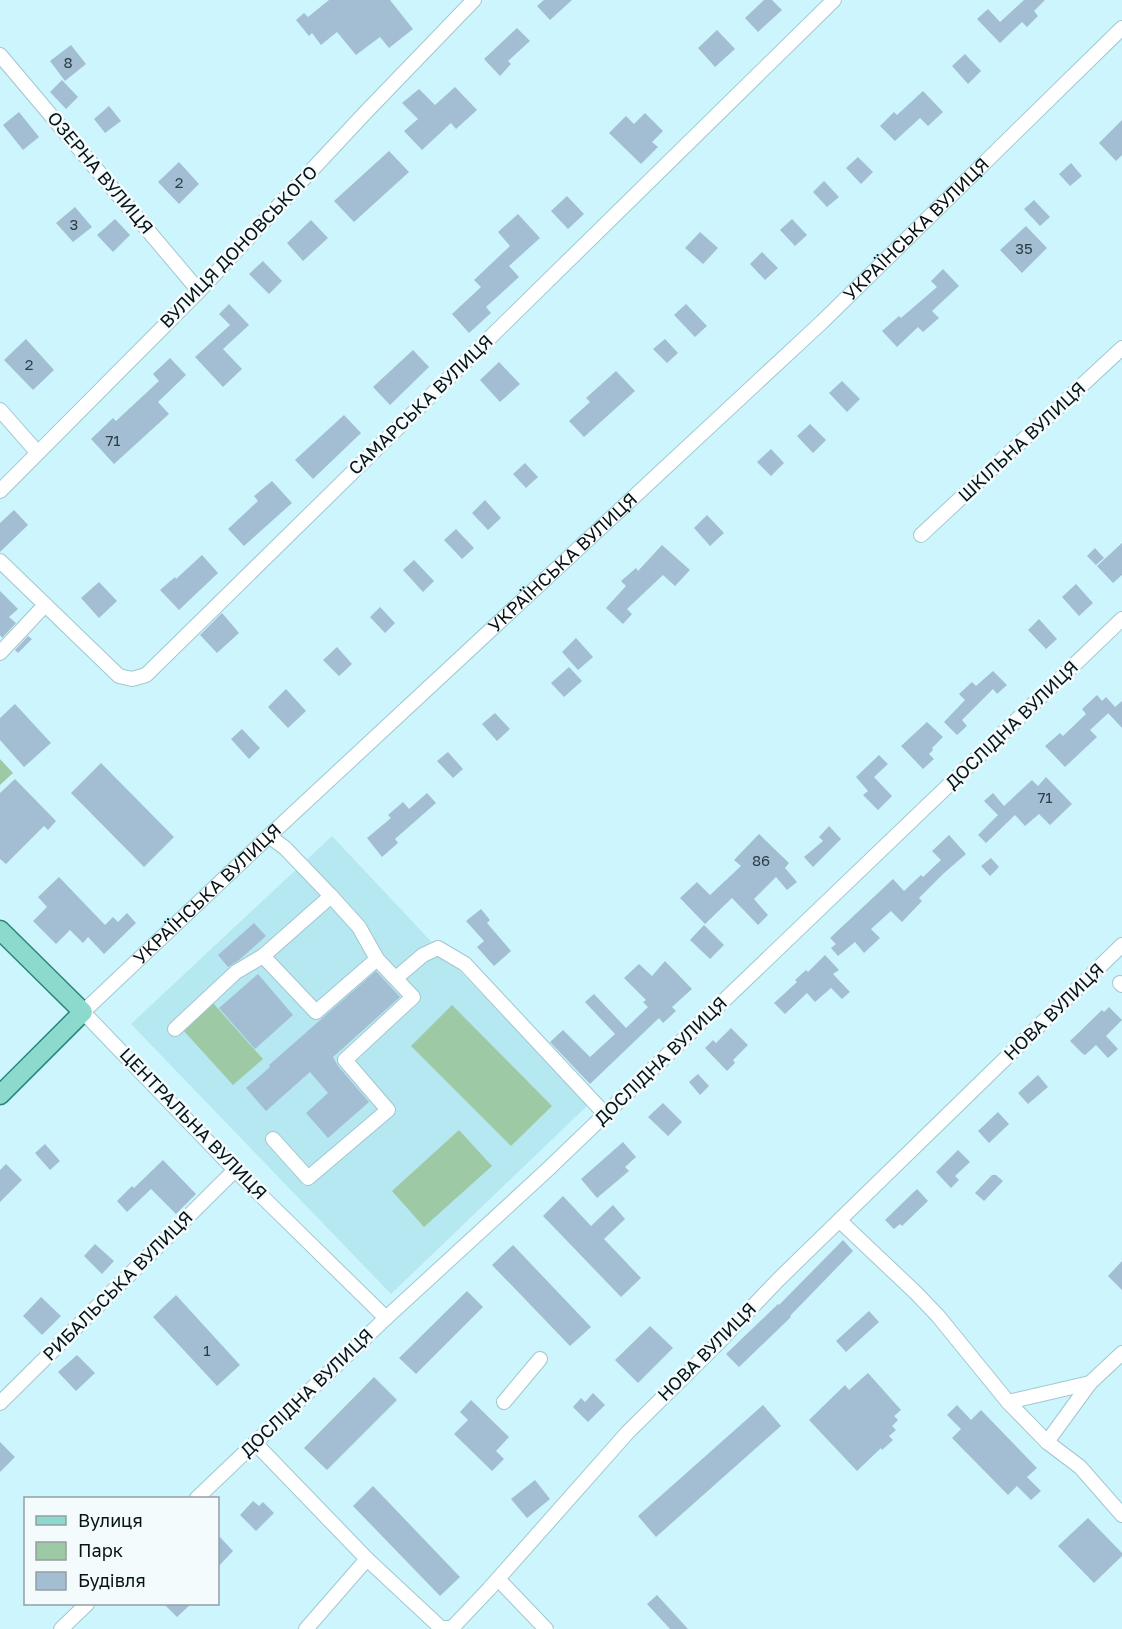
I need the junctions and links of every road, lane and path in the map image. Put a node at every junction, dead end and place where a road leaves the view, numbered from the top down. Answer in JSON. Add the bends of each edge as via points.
{"nodes":[{"id":1,"x":474,"y":0,"type":"edge"},
{"id":2,"x":834,"y":0,"type":"edge"},
{"id":3,"x":1122,"y":28,"type":"edge"},
{"id":4,"x":0,"y":56,"type":"edge"},
{"id":5,"x":200,"y":291,"type":"junction"},
{"id":6,"x":1122,"y":348,"type":"edge"},
{"id":7,"x":0,"y":410,"type":"edge"},
{"id":8,"x":38,"y":452,"type":"junction"},
{"id":9,"x":0,"y":491,"type":"edge"},
{"id":10,"x":921,"y":535,"type":"dead end"},
{"id":11,"x":0,"y":561,"type":"edge"},
{"id":12,"x":45,"y":605,"type":"junction"},
{"id":13,"x":1122,"y":620,"type":"edge"},
{"id":14,"x":0,"y":653,"type":"edge"},
{"id":15,"x":269,"y":836,"type":"junction"},
{"id":16,"x":331,"y":896,"type":"junction"},
{"id":17,"x":0,"y":930,"type":"edge"},
{"id":18,"x":1122,"y":945,"type":"edge"},
{"id":19,"x":263,"y":956,"type":"junction"},
{"id":20,"x":377,"y":959,"type":"junction"},
{"id":21,"x":396,"y":978,"type":"junction"},
{"id":22,"x":83,"y":1012,"type":"junction"},
{"id":23,"x":175,"y":1029,"type":"dead end"},
{"id":24,"x":0,"y":1095,"type":"edge"},
{"id":25,"x":605,"y":1114,"type":"junction"},
{"id":26,"x":273,"y":1139,"type":"dead end"},
{"id":27,"x":235,"y":1170,"type":"junction"},
{"id":28,"x":840,"y":1221,"type":"junction"},
{"id":29,"x":386,"y":1318,"type":"junction"},
{"id":30,"x":1122,"y":1353,"type":"edge"},
{"id":31,"x":540,"y":1359,"type":"dead end"},
{"id":32,"x":1090,"y":1383,"type":"junction"},
{"id":33,"x":504,"y":1402,"type":"dead end"},
{"id":34,"x":1008,"y":1402,"type":"junction"},
{"id":35,"x":0,"y":1403,"type":"edge"},
{"id":36,"x":1047,"y":1442,"type":"junction"},
{"id":37,"x":255,"y":1443,"type":"junction"},
{"id":38,"x":198,"y":1497,"type":"edge"},
{"id":39,"x":1122,"y":1515,"type":"edge"},
{"id":40,"x":367,"y":1559,"type":"junction"},
{"id":41,"x":498,"y":1579,"type":"junction"},
{"id":42,"x":86,"y":1605,"type":"edge"},
{"id":43,"x":61,"y":1629,"type":"edge"},
{"id":44,"x":306,"y":1629,"type":"edge"},
{"id":45,"x":452,"y":1629,"type":"edge"},
{"id":46,"x":546,"y":1629,"type":"edge"}],
"edges":[{"from":1,"to":5,"type":"street","name":"ВУЛИЦЯ ДОНОВСЬКОГО"},
{"from":2,"to":12,"type":"street","name":"САМАРСЬКА ВУЛИЦЯ","via":[[146,675],[119,676]]},
{"from":3,"to":15,"type":"street","name":"УКРАЇНСЬКА ВУЛИЦЯ","via":[[822,322]]},
{"from":4,"to":5,"type":"street","name":"ОЗЕРНА ВУЛИЦЯ"},
{"from":5,"to":8,"type":"street","name":"ВУЛИЦЯ ДОНОВСЬКОГО"},
{"from":6,"to":10,"type":"street","name":"ШКІЛЬНА ВУЛИЦЯ"},
{"from":7,"to":8,"type":"street"},
{"from":8,"to":9,"type":"street","name":"ВУЛИЦЯ ДОНОВСЬКОГО"},
{"from":11,"to":12,"type":"street","name":"САМАРСЬКА ВУЛИЦЯ"},
{"from":12,"to":14,"type":"street"},
{"from":13,"to":25,"type":"street","name":"ДОСЛІДНА ВУЛИЦЯ"},
{"from":15,"to":16,"type":"street"},
{"from":15,"to":22,"type":"street","name":"УКРАЇНСЬКА ВУЛИЦЯ"},
{"from":16,"to":19,"type":"street"},
{"from":16,"to":20,"type":"street","via":[[359,927]]},
{"from":17,"to":22,"type":"main road","name":"ЦЕНТРАЛЬНА ВУЛИЦЯ"},
{"from":18,"to":28,"type":"street","name":"НОВА ВУЛИЦЯ"},
{"from":19,"to":20,"type":"street","via":[[316,1012]]},
{"from":19,"to":23,"type":"street","via":[[236,972]]},
{"from":20,"to":21,"type":"street"},
{"from":21,"to":25,"type":"street","via":[[423,955],[438,948],[465,964]]},
{"from":21,"to":26,"type":"street","via":[[413,997],[345,1060],[388,1110],[308,1178]]},
{"from":22,"to":24,"type":"main road","name":"УКРАЇНСЬКА ВУЛИЦЯ"},
{"from":22,"to":27,"type":"street","name":"ЦЕНТРАЛЬНА ВУЛИЦЯ"},
{"from":25,"to":29,"type":"street","name":"ДОСЛІДНА ВУЛИЦЯ"},
{"from":27,"to":29,"type":"street","name":"ЦЕНТРАЛЬНА ВУЛИЦЯ"},
{"from":27,"to":35,"type":"street","name":"РИБАЛЬСЬКА ВУЛИЦЯ"},
{"from":28,"to":34,"type":"street","via":[[938,1316]]},
{"from":28,"to":41,"type":"street","name":"НОВА ВУЛИЦЯ","via":[[628,1432]]},
{"from":29,"to":37,"type":"street","name":"ДОСЛІДНА ВУЛИЦЯ"},
{"from":30,"to":32,"type":"street"},
{"from":31,"to":33,"type":"street"},
{"from":32,"to":34,"type":"street"},
{"from":32,"to":36,"type":"street"},
{"from":34,"to":36,"type":"street"},
{"from":36,"to":39,"type":"street","via":[[1080,1467]]},
{"from":37,"to":38,"type":"street","name":"ДОСЛІДНА ВУЛИЦЯ"},
{"from":37,"to":40,"type":"street","name":"НОВА ВУЛИЦЯ"},
{"from":40,"to":44,"type":"street"},
{"from":40,"to":45,"type":"street","name":"НОВА ВУЛИЦЯ","via":[[441,1628]]},
{"from":41,"to":45,"type":"street","name":"НОВА ВУЛИЦЯ"},
{"from":41,"to":46,"type":"street"},
{"from":42,"to":43,"type":"street"}]}
